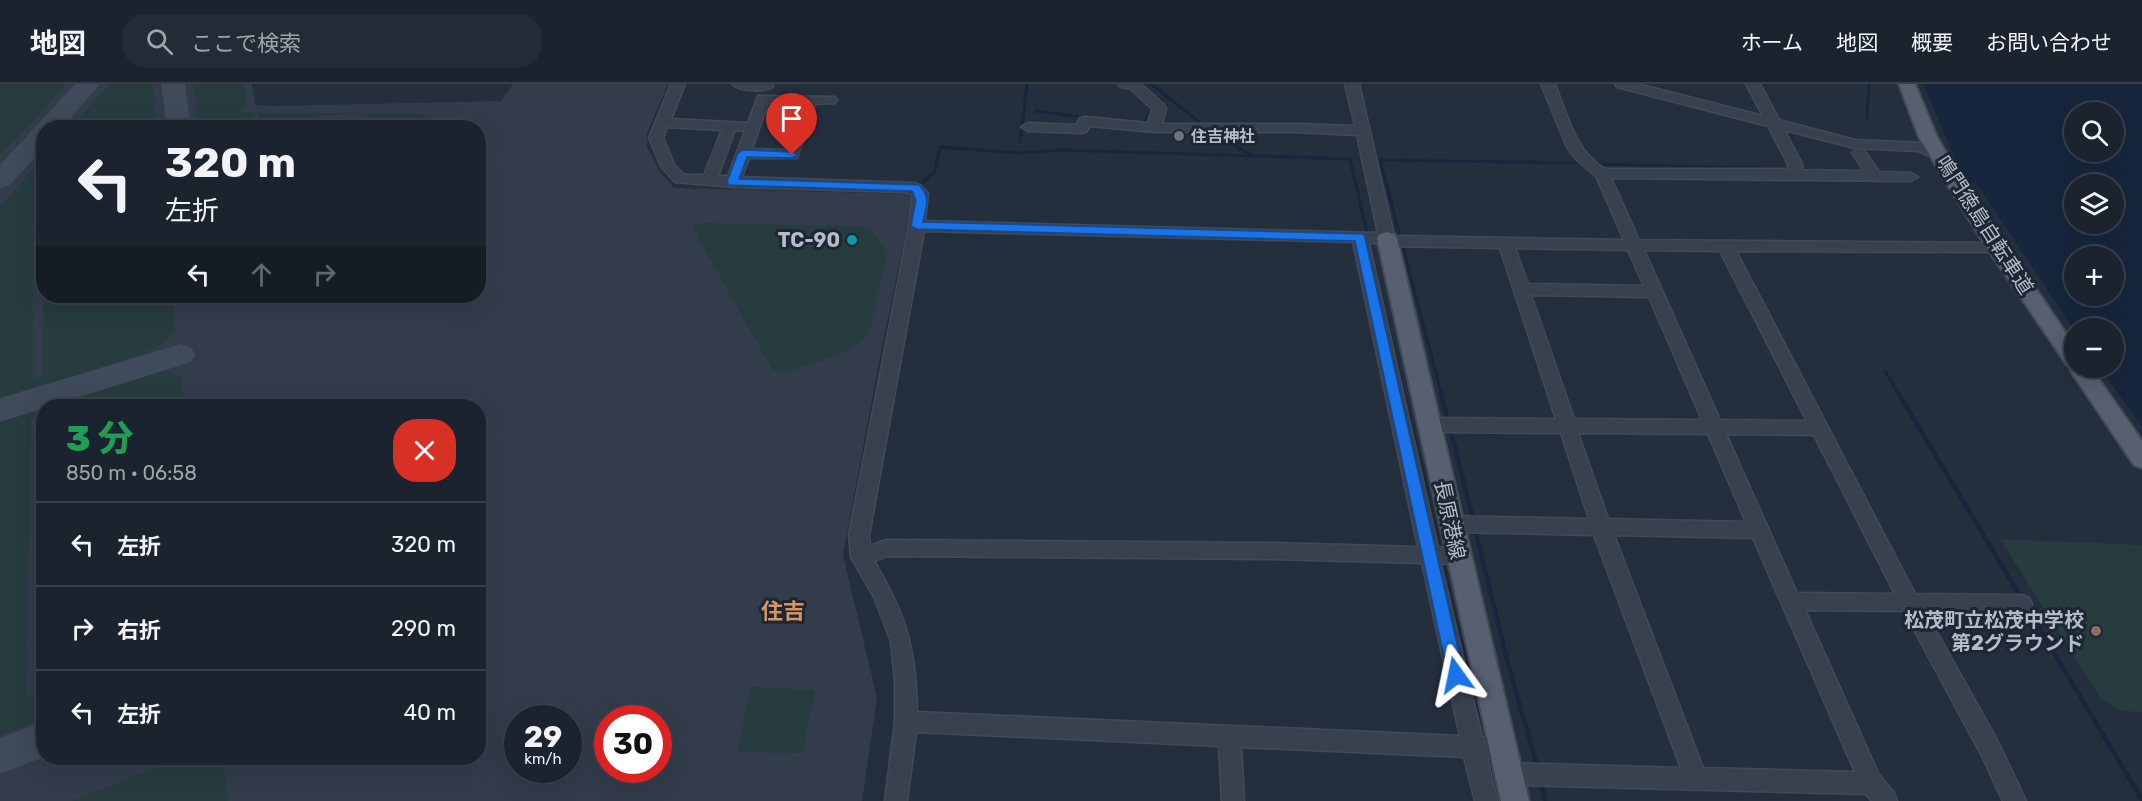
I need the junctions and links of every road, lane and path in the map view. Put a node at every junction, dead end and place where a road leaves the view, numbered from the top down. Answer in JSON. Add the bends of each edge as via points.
{"nodes":[{"id":1,"x":678,"y":84,"type":"edge"},
{"id":2,"x":740,"y":84,"type":"edge"},
{"id":3,"x":1125,"y":84,"type":"edge"},
{"id":4,"x":1352,"y":84,"type":"edge"},
{"id":5,"x":1548,"y":84,"type":"edge"},
{"id":6,"x":1622,"y":84,"type":"edge"},
{"id":7,"x":1753,"y":84,"type":"edge"},
{"id":8,"x":1907,"y":84,"type":"edge"},
{"id":9,"x":765,"y":90,"type":"edge"},
{"id":10,"x":810,"y":100,"type":"junction"},
{"id":11,"x":830,"y":100,"type":"dead end"},
{"id":12,"x":661,"y":123,"type":"junction"},
{"id":13,"x":1773,"y":123,"type":"junction"},
{"id":14,"x":730,"y":126,"type":"junction"},
{"id":15,"x":752,"y":127,"type":"junction"},
{"id":16,"x":1028,"y":127,"type":"dead end"},
{"id":17,"x":1154,"y":128,"type":"junction"},
{"id":18,"x":1362,"y":131,"type":"junction"},
{"id":19,"x":743,"y":153,"type":"junction"},
{"id":20,"x":1859,"y":153,"type":"dead end"},
{"id":21,"x":1939,"y":155,"type":"junction"},
{"id":22,"x":1602,"y":173,"type":"junction"},
{"id":23,"x":1796,"y":174,"type":"junction"},
{"id":24,"x":1875,"y":176,"type":"junction"},
{"id":25,"x":1911,"y":177,"type":"dead end"},
{"id":26,"x":709,"y":181,"type":"junction"},
{"id":27,"x":733,"y":182,"type":"junction"},
{"id":28,"x":917,"y":226,"type":"junction"},
{"id":29,"x":1360,"y":237,"type":"junction"},
{"id":30,"x":1387,"y":239,"type":"junction"},
{"id":31,"x":1506,"y":243,"type":"junction"},
{"id":32,"x":1632,"y":245,"type":"junction"},
{"id":33,"x":1725,"y":245,"type":"junction"},
{"id":34,"x":1996,"y":247,"type":"junction"},
{"id":35,"x":1522,"y":289,"type":"junction"},
{"id":36,"x":1653,"y":292,"type":"junction"},
{"id":37,"x":2064,"y":346,"type":"edge"},
{"id":38,"x":2087,"y":378,"type":"edge"},
{"id":39,"x":1430,"y":425,"type":"junction"},
{"id":40,"x":1568,"y":426,"type":"junction"},
{"id":41,"x":1714,"y":428,"type":"junction"},
{"id":42,"x":1820,"y":428,"type":"junction"},
{"id":43,"x":2142,"y":459,"type":"edge"},
{"id":44,"x":1450,"y":524,"type":"junction"},
{"id":45,"x":1601,"y":527,"type":"junction"},
{"id":46,"x":1758,"y":530,"type":"junction"},
{"id":47,"x":1430,"y":555,"type":"junction"},
{"id":48,"x":1458,"y":556,"type":"junction"},
{"id":49,"x":861,"y":557,"type":"junction"},
{"id":50,"x":1790,"y":601,"type":"junction"},
{"id":51,"x":1909,"y":602,"type":"junction"},
{"id":52,"x":2022,"y":604,"type":"dead end"},
{"id":53,"x":906,"y":722,"type":"junction"},
{"id":54,"x":1229,"y":737,"type":"junction"},
{"id":55,"x":1475,"y":747,"type":"junction"},
{"id":56,"x":1503,"y":748,"type":"junction"},
{"id":57,"x":1510,"y":774,"type":"junction"},
{"id":58,"x":1696,"y":779,"type":"junction"},
{"id":59,"x":1871,"y":783,"type":"junction"},
{"id":60,"x":896,"y":801,"type":"edge"},
{"id":61,"x":1233,"y":801,"type":"edge"},
{"id":62,"x":1486,"y":801,"type":"edge"},
{"id":63,"x":1515,"y":801,"type":"edge"},
{"id":64,"x":1886,"y":801,"type":"edge"},
{"id":65,"x":2015,"y":801,"type":"edge"}],
"edges":[{"from":1,"to":12,"type":"street"},
{"from":2,"to":9,"type":"street"},
{"from":3,"to":17,"type":"street","via":[[1135,86],[1159,108]]},
{"from":4,"to":18,"type":"street"},
{"from":5,"to":22,"type":"street","via":[[1576,151]]},
{"from":6,"to":13,"type":"street"},
{"from":7,"to":13,"type":"street"},
{"from":8,"to":21,"type":"main road","name":"鳴門徳島自転車道"},
{"from":9,"to":10,"type":"street"},
{"from":9,"to":15,"type":"street"},
{"from":10,"to":11,"type":"street"},
{"from":10,"to":19,"type":"street","via":[[792,155]]},
{"from":12,"to":14,"type":"street"},
{"from":12,"to":26,"type":"street","via":[[656,138],[676,177]]},
{"from":13,"to":21,"type":"street","via":[[1855,144],[1920,147]]},
{"from":13,"to":23,"type":"street","via":[[1795,164]]},
{"from":14,"to":15,"type":"street"},
{"from":14,"to":26,"type":"street"},
{"from":15,"to":19,"type":"street"},
{"from":16,"to":17,"type":"street","via":[[1081,129],[1085,121]]},
{"from":17,"to":18,"type":"street"},
{"from":18,"to":30,"type":"street"},
{"from":19,"to":27,"type":"street"},
{"from":20,"to":24,"type":"street"},
{"from":21,"to":34,"type":"main road","name":"鳴門徳島自転車道"},
{"from":22,"to":23,"type":"street"},
{"from":22,"to":32,"type":"street"},
{"from":23,"to":24,"type":"street","via":[[1823,169]]},
{"from":24,"to":25,"type":"street"},
{"from":26,"to":27,"type":"street"},
{"from":27,"to":28,"type":"street","via":[[915,188],[921,193]]},
{"from":28,"to":29,"type":"street"},
{"from":28,"to":49,"type":"street","via":[[859,535]]},
{"from":29,"to":30,"type":"street"},
{"from":29,"to":47,"type":"street"},
{"from":30,"to":31,"type":"street"},
{"from":30,"to":39,"type":"main road","name":"長原港線"},
{"from":31,"to":32,"type":"street"},
{"from":31,"to":35,"type":"street"},
{"from":32,"to":33,"type":"street"},
{"from":32,"to":36,"type":"street"},
{"from":33,"to":34,"type":"street"},
{"from":33,"to":42,"type":"street"},
{"from":34,"to":37,"type":"main road","name":"鳴門徳島自転車道"},
{"from":35,"to":36,"type":"street"},
{"from":35,"to":40,"type":"street"},
{"from":36,"to":41,"type":"street"},
{"from":38,"to":43,"type":"main road"},
{"from":39,"to":40,"type":"street"},
{"from":39,"to":44,"type":"main road","name":"長原港線"},
{"from":40,"to":41,"type":"street"},
{"from":40,"to":45,"type":"street"},
{"from":41,"to":42,"type":"street"},
{"from":41,"to":46,"type":"street"},
{"from":42,"to":51,"type":"street"},
{"from":44,"to":45,"type":"street"},
{"from":44,"to":48,"type":"main road","name":"長原港線"},
{"from":45,"to":46,"type":"street"},
{"from":45,"to":58,"type":"street"},
{"from":46,"to":50,"type":"street"},
{"from":47,"to":48,"type":"street"},
{"from":47,"to":49,"type":"street","via":[[886,548]]},
{"from":47,"to":55,"type":"street"},
{"from":48,"to":56,"type":"main road","name":"長原港線"},
{"from":49,"to":53,"type":"street","via":[[883,594],[901,641]]},
{"from":50,"to":51,"type":"street"},
{"from":50,"to":59,"type":"street"},
{"from":51,"to":52,"type":"street"},
{"from":51,"to":65,"type":"street"},
{"from":53,"to":54,"type":"street"},
{"from":53,"to":60,"type":"street"},
{"from":54,"to":55,"type":"street"},
{"from":54,"to":61,"type":"street"},
{"from":55,"to":56,"type":"street"},
{"from":55,"to":62,"type":"street"},
{"from":56,"to":57,"type":"main road","name":"長原港線"},
{"from":57,"to":58,"type":"street"},
{"from":57,"to":63,"type":"main road","name":"長原港線"},
{"from":58,"to":59,"type":"street"},
{"from":59,"to":64,"type":"street"}]}
